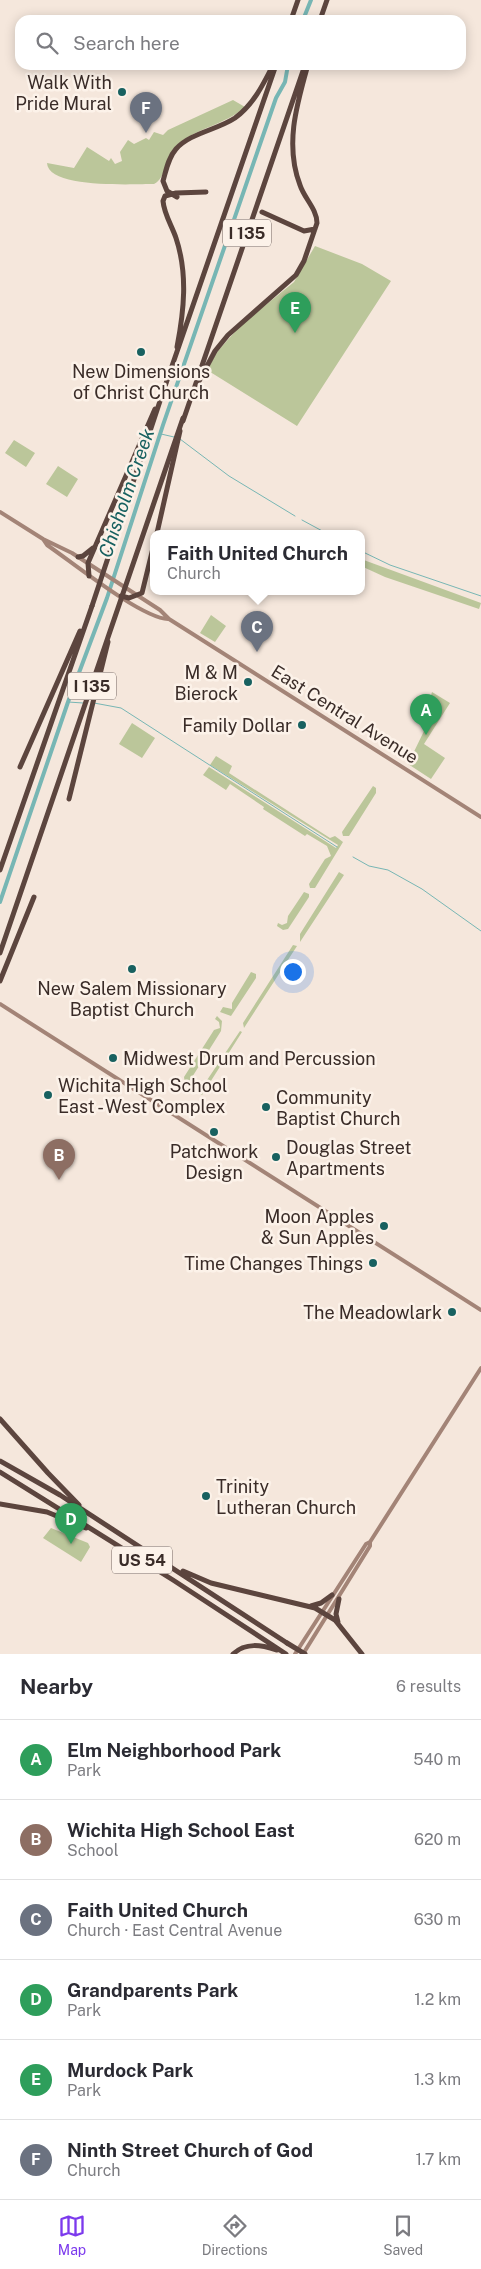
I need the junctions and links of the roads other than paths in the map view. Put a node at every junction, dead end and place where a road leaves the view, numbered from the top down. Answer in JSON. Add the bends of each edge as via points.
{"nodes":[{"id":1,"x":298,"y":0,"type":"edge"},
{"id":2,"x":326,"y":1,"type":"edge"},
{"id":3,"x":294,"y":15,"type":"edge"},
{"id":4,"x":322,"y":15,"type":"edge"},
{"id":5,"x":272,"y":70,"type":"edge"},
{"id":6,"x":273,"y":70,"type":"edge"},
{"id":7,"x":305,"y":70,"type":"edge"},
{"id":8,"x":306,"y":70,"type":"edge"},
{"id":9,"x":206,"y":192,"type":"dead end"},
{"id":10,"x":170,"y":193,"type":"junction"},
{"id":11,"x":178,"y":197,"type":"dead end"},
{"id":12,"x":262,"y":212,"type":"dead end"},
{"id":13,"x":315,"y":228,"type":"junction"},
{"id":14,"x":172,"y":369,"type":"junction"},
{"id":15,"x":163,"y":392,"type":"junction"},
{"id":16,"x":189,"y":402,"type":"junction"},
{"id":17,"x":183,"y":418,"type":"junction"},
{"id":18,"x":0,"y":512,"type":"edge"},
{"id":19,"x":102,"y":530,"type":"junction"},
{"id":20,"x":158,"y":530,"type":"edge"},
{"id":21,"x":42,"y":539,"type":"junction"},
{"id":22,"x":78,"y":557,"type":"junction"},
{"id":23,"x":150,"y":560,"type":"edge"},
{"id":24,"x":88,"y":564,"type":"junction"},
{"id":25,"x":89,"y":576,"type":"junction"},
{"id":26,"x":121,"y":596,"type":"junction"},
{"id":27,"x":139,"y":596,"type":"junction"},
{"id":28,"x":92,"y":606,"type":"junction"},
{"id":29,"x":169,"y":619,"type":"junction"},
{"id":30,"x":111,"y":632,"type":"junction"},
{"id":31,"x":20,"y":767,"type":"dead end"},
{"id":32,"x":70,"y":798,"type":"dead end"},
{"id":33,"x":481,"y":817,"type":"edge"},
{"id":34,"x":0,"y":870,"type":"edge"},
{"id":35,"x":34,"y":898,"type":"dead end"},
{"id":36,"x":0,"y":952,"type":"edge"},
{"id":37,"x":0,"y":981,"type":"edge"},
{"id":38,"x":0,"y":1004,"type":"edge"},
{"id":39,"x":481,"y":1310,"type":"edge"},
{"id":40,"x":481,"y":1368,"type":"edge"},
{"id":41,"x":0,"y":1419,"type":"edge"},
{"id":42,"x":0,"y":1461,"type":"edge"},
{"id":43,"x":0,"y":1473,"type":"edge"},
{"id":44,"x":0,"y":1504,"type":"edge"},
{"id":45,"x":99,"y":1521,"type":"junction"},
{"id":46,"x":105,"y":1537,"type":"junction"},
{"id":47,"x":370,"y":1542,"type":"junction"},
{"id":48,"x":159,"y":1559,"type":"junction"},
{"id":49,"x":332,"y":1595,"type":"junction"},
{"id":50,"x":338,"y":1599,"type":"junction"},
{"id":51,"x":308,"y":1606,"type":"junction"},
{"id":52,"x":321,"y":1612,"type":"junction"},
{"id":53,"x":328,"y":1616,"type":"junction"},
{"id":54,"x":339,"y":1625,"type":"junction"},
{"id":55,"x":284,"y":1653,"type":"edge"},
{"id":56,"x":233,"y":1654,"type":"edge"},
{"id":57,"x":295,"y":1654,"type":"edge"},
{"id":58,"x":304,"y":1654,"type":"edge"},
{"id":59,"x":362,"y":1654,"type":"edge"}],
"edges":[{"from":1,"to":3,"type":"highway"},
{"from":2,"to":4,"type":"highway"},
{"from":5,"to":10,"type":"highway","via":[[242,113],[176,149],[163,181]]},
{"from":6,"to":14,"type":"highway","number":"I 135"},
{"from":7,"to":16,"type":"highway","number":"I 135"},
{"from":8,"to":13,"type":"highway","via":[[294,118],[292,146],[299,184],[317,216]]},
{"from":9,"to":10,"type":"highway"},
{"from":10,"to":11,"type":"highway"},
{"from":10,"to":14,"type":"highway","via":[[165,196],[164,205],[176,238],[183,277],[183,314]]},
{"from":12,"to":13,"type":"highway","via":[[304,231]]},
{"from":13,"to":16,"type":"highway","via":[[296,276],[234,328],[212,356]]},
{"from":14,"to":15,"type":"highway","number":"I 135"},
{"from":15,"to":19,"type":"highway","bridge":true},
{"from":15,"to":28,"type":"highway","number":"I 135","bridge":true},
{"from":16,"to":17,"type":"highway","number":"I 135"},
{"from":17,"to":20,"type":"highway","bridge":true},
{"from":17,"to":30,"type":"highway","number":"I 135","bridge":true},
{"from":18,"to":21,"type":"main road","name":"East Central Avenue"},
{"from":19,"to":22,"type":"highway","via":[[91,550]]},
{"from":19,"to":24,"type":"highway"},
{"from":21,"to":22,"type":"main road","name":"East Central Avenue"},
{"from":21,"to":25,"type":"main road","name":"East Central Avenue"},
{"from":22,"to":24,"type":"main road","name":"East Central Avenue"},
{"from":23,"to":27,"type":"highway"},
{"from":24,"to":25,"type":"highway"},
{"from":24,"to":27,"type":"main road","name":"East Central Avenue"},
{"from":25,"to":26,"type":"main road","name":"East Central Avenue"},
{"from":26,"to":27,"type":"highway"},
{"from":26,"to":29,"type":"main road","name":"East Central Avenue","via":[[162,619]]},
{"from":27,"to":29,"type":"main road","name":"East Central Avenue"},
{"from":28,"to":31,"type":"highway"},
{"from":28,"to":34,"type":"highway","number":"I 135"},
{"from":29,"to":33,"type":"main road","name":"East Central Avenue"},
{"from":30,"to":32,"type":"highway","bridge":true},
{"from":30,"to":36,"type":"highway","number":"I 135","bridge":true},
{"from":35,"to":37,"type":"highway"},
{"from":38,"to":39,"type":"main road"},
{"from":40,"to":47,"type":"main road"},
{"from":41,"to":45,"type":"highway","via":[[76,1502]]},
{"from":42,"to":45,"type":"highway","number":"US 54"},
{"from":43,"to":46,"type":"highway","number":"US 54"},
{"from":44,"to":46,"type":"highway","via":[[47,1512]]},
{"from":45,"to":48,"type":"highway","number":"US 54"},
{"from":46,"to":55,"type":"highway","number":"US 54"},
{"from":47,"to":49,"type":"main road"},
{"from":47,"to":50,"type":"main road"},
{"from":48,"to":51,"type":"highway","via":[[211,1583]]},
{"from":48,"to":58,"type":"highway","number":"US 54","bridge":true},
{"from":49,"to":51,"type":"highway","via":[[321,1603]]},
{"from":49,"to":52,"type":"main road"},
{"from":50,"to":53,"type":"main road"},
{"from":50,"to":54,"type":"highway","via":[[336,1614]]},
{"from":51,"to":52,"type":"highway"},
{"from":52,"to":53,"type":"highway"},
{"from":52,"to":57,"type":"main road"},
{"from":53,"to":54,"type":"highway"},
{"from":53,"to":58,"type":"main road"},
{"from":54,"to":59,"type":"highway"},
{"from":55,"to":56,"type":"highway","via":[[262,1645],[250,1645]]}]}
